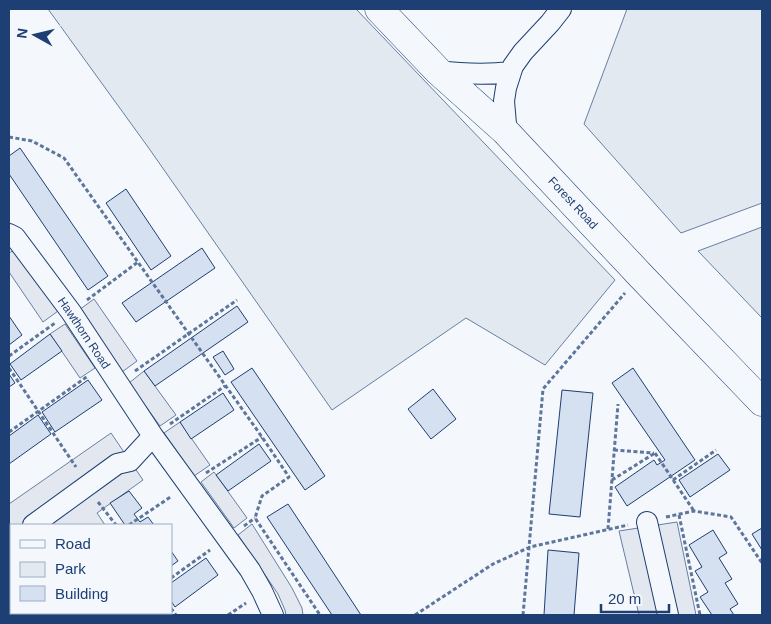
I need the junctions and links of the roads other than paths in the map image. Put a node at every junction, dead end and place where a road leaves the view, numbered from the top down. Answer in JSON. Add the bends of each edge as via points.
{"nodes":[{"id":1,"x":379,"y":9,"type":"edge"},
{"id":2,"x":561,"y":9,"type":"edge"},
{"id":3,"x":438,"y":72,"type":"junction"},
{"id":4,"x":511,"y":72,"type":"junction"},
{"id":5,"x":505,"y":131,"type":"junction"},
{"id":6,"x":9,"y":234,"type":"edge"},
{"id":7,"x":762,"y":402,"type":"edge"},
{"id":8,"x":153,"y":436,"type":"junction"},
{"id":9,"x":647,"y":522,"type":"road end"},
{"id":10,"x":34,"y":524,"type":"edge"},
{"id":11,"x":273,"y":615,"type":"edge"},
{"id":12,"x":668,"y":615,"type":"edge"}],
"edges":[{"from":1,"to":3,"type":"street","name":"Forest Road"},
{"from":2,"to":4,"type":"street","via":[[522,52]]},
{"from":3,"to":4,"type":"street"},
{"from":3,"to":5,"type":"street","name":"Forest Road"},
{"from":4,"to":5,"type":"street","via":[[504,101]]},
{"from":5,"to":7,"type":"street","name":"Forest Road"},
{"from":6,"to":8,"type":"street","name":"Hawthorn Road","via":[[15,237],[71,312]]},
{"from":8,"to":10,"type":"street","via":[[130,462],[117,464]]},
{"from":8,"to":11,"type":"street","name":"Hawthorn Road","via":[[250,570]]},
{"from":9,"to":12,"type":"street"}]}
